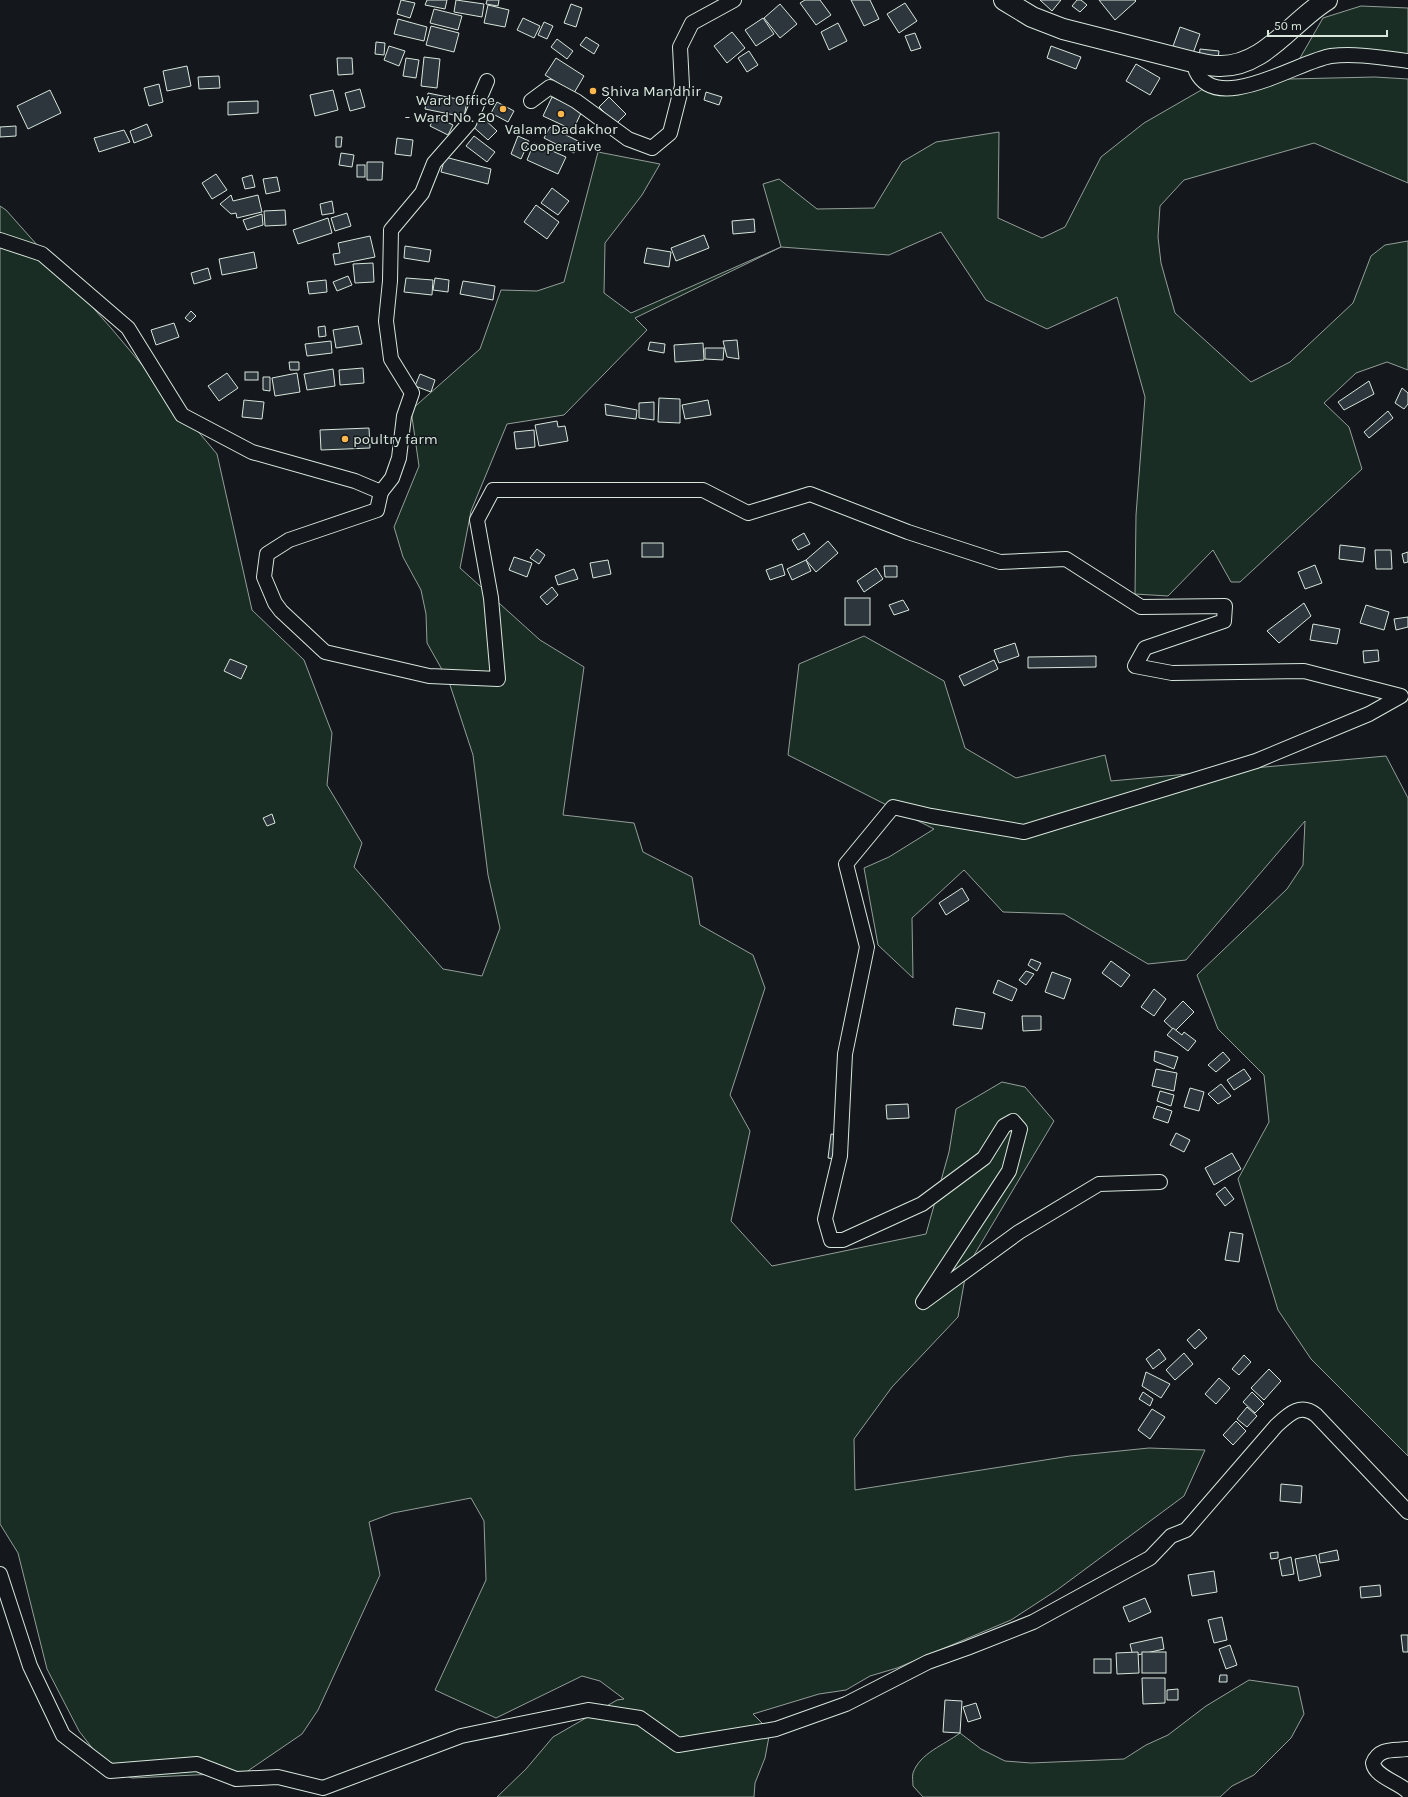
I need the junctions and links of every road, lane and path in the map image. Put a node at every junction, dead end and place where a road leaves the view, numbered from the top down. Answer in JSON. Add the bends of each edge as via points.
{"nodes":[{"id":1,"x":734,"y":0,"type":"edge"},
{"id":2,"x":1004,"y":0,"type":"edge"},
{"id":3,"x":1327,"y":0,"type":"edge"},
{"id":4,"x":1408,"y":61,"type":"edge"},
{"id":5,"x":1197,"y":63,"type":"junction"},
{"id":6,"x":487,"y":81,"type":"dead end"},
{"id":7,"x":532,"y":101,"type":"dead end"},
{"id":8,"x":0,"y":240,"type":"edge"},
{"id":9,"x":381,"y":492,"type":"junction"},
{"id":10,"x":1160,"y":1182,"type":"dead end"},
{"id":11,"x":1408,"y":1512,"type":"edge"},
{"id":12,"x":0,"y":1574,"type":"edge"},
{"id":13,"x":1408,"y":1749,"type":"edge"},
{"id":14,"x":1408,"y":1792,"type":"edge"}],
"edges":[{"from":1,"to":7,"type":"street","via":[[692,23],[680,47],[682,86],[670,134],[652,148],[628,139],[576,101],[550,87]]},
{"from":2,"to":5,"type":"main road","via":[[1032,17],[1063,29]]},
{"from":3,"to":5,"type":"main road","via":[[1261,53],[1240,63],[1220,66]]},
{"from":4,"to":5,"type":"street","via":[[1359,55],[1332,56],[1270,80],[1227,88],[1205,83],[1196,71]]},
{"from":6,"to":9,"type":"street","via":[[469,123],[434,163],[422,193],[391,230],[386,321],[391,359],[412,393],[404,416],[392,478]]},
{"from":8,"to":9,"type":"street","via":[[42,254],[128,328],[182,415],[252,452],[355,481]]},
{"from":9,"to":10,"type":"street","via":[[377,510],[289,540],[267,554],[264,577],[281,611],[325,652],[429,676],[498,679],[491,598],[477,520],[492,490],[703,490],[748,513],[810,494],[908,532],[1000,562],[1066,559],[1141,607],[1225,606],[1224,621],[1145,648],[1135,666],[1172,673],[1304,671],[1401,696],[1369,714],[1256,761],[1024,832],[893,807],[846,864],[867,948],[845,1054],[840,1156],[825,1219],[831,1240],[843,1240],[922,1204],[984,1158],[1004,1126],[1013,1121],[1020,1129],[1009,1171],[923,1302],[1019,1232],[1099,1184]]},
{"from":11,"to":12,"type":"street","via":[[1316,1415],[1301,1409],[1289,1414],[1276,1426],[1186,1530],[1171,1536],[1150,1558],[1033,1622],[928,1662],[846,1704],[776,1730],[678,1745],[640,1718],[588,1710],[461,1736],[324,1788],[278,1777],[236,1779],[197,1764],[110,1771],[63,1735],[30,1666]]},
{"from":13,"to":14,"type":"street","via":[[1381,1752],[1375,1758],[1373,1766],[1378,1773],[1398,1783]]}]}
